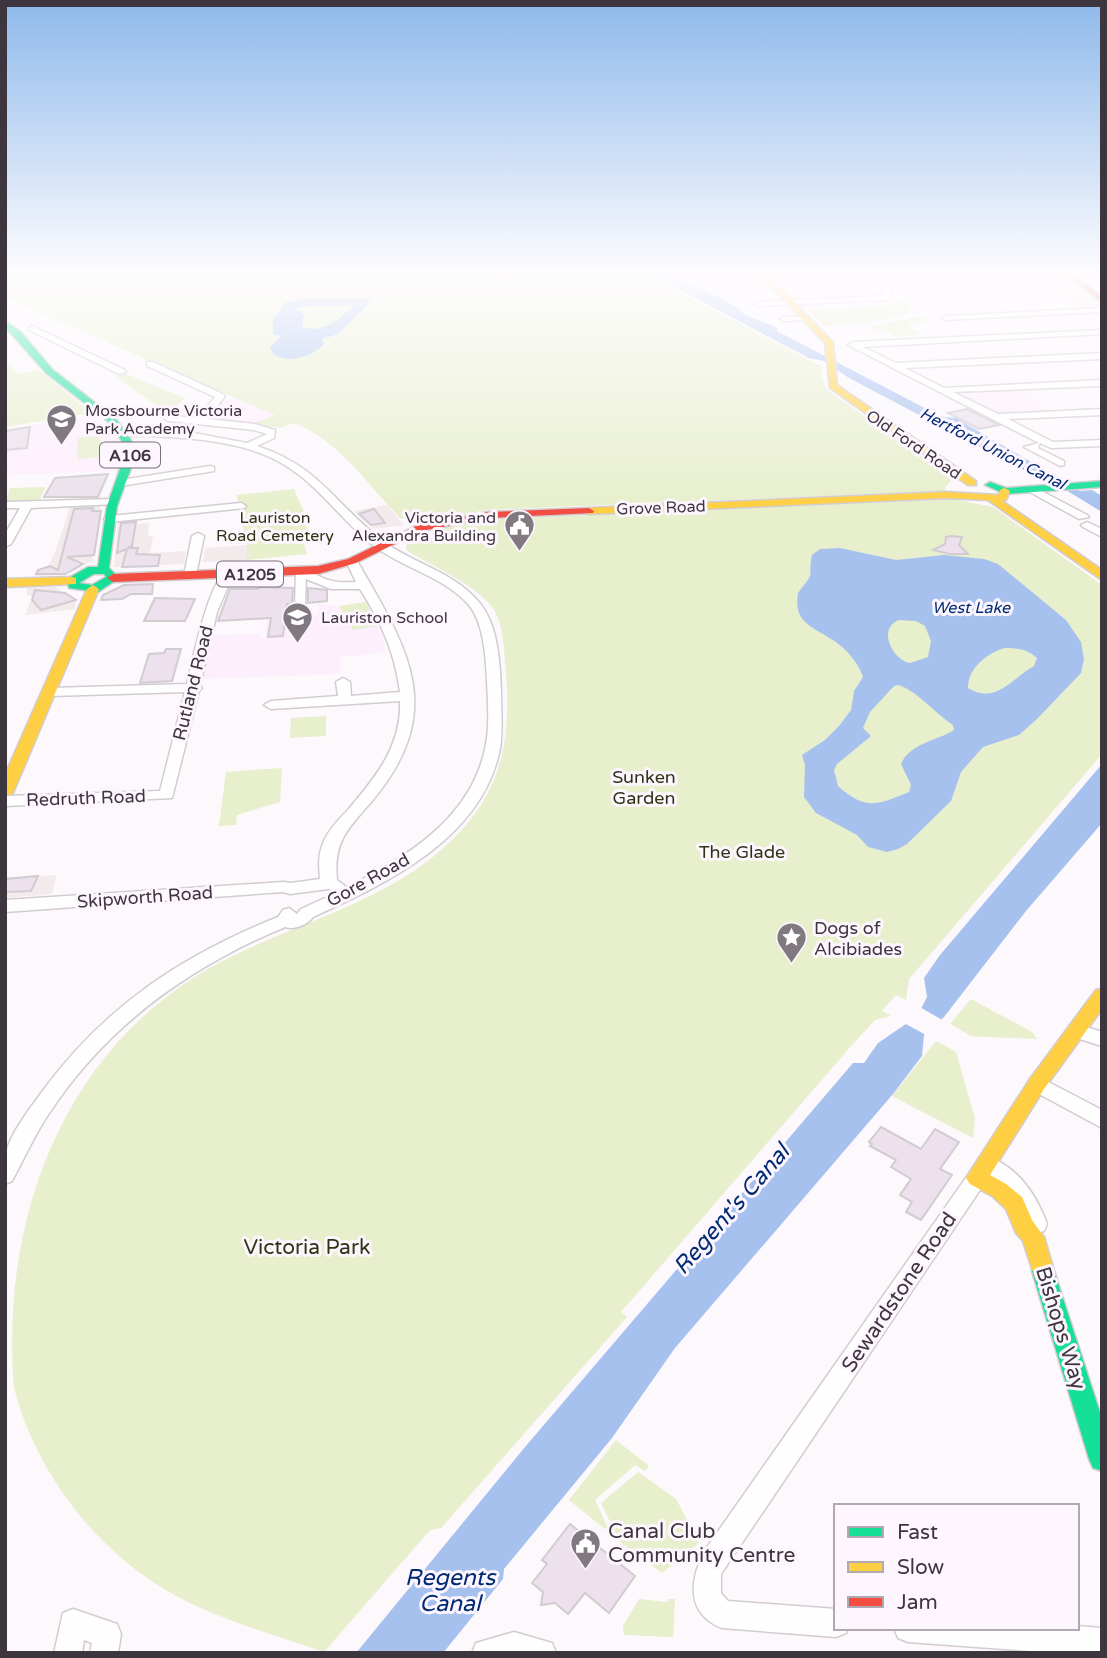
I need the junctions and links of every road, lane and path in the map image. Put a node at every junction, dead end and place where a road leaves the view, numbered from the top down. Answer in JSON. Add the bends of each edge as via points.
{"nodes":[{"id":1,"x":33,"y":352,"type":"edge"},
{"id":2,"x":81,"y":352,"type":"edge"},
{"id":3,"x":830,"y":352,"type":"edge"},
{"id":4,"x":869,"y":352,"type":"edge"},
{"id":5,"x":1102,"y":356,"type":"edge"},
{"id":6,"x":150,"y":364,"type":"dead end"},
{"id":7,"x":892,"y":365,"type":"junction"},
{"id":8,"x":122,"y":372,"type":"dead end"},
{"id":9,"x":1102,"y":383,"type":"edge"},
{"id":10,"x":943,"y":391,"type":"junction"},
{"id":11,"x":1102,"y":412,"type":"edge"},
{"id":12,"x":161,"y":413,"type":"dead end"},
{"id":13,"x":997,"y":418,"type":"junction"},
{"id":14,"x":201,"y":421,"type":"junction"},
{"id":15,"x":122,"y":434,"type":"junction"},
{"id":16,"x":1102,"y":443,"type":"edge"},
{"id":17,"x":1045,"y":444,"type":"junction"},
{"id":18,"x":250,"y":445,"type":"junction"},
{"id":19,"x":1060,"y":463,"type":"dead end"},
{"id":20,"x":210,"y":469,"type":"dead end"},
{"id":21,"x":121,"y":483,"type":"junction"},
{"id":22,"x":1095,"y":485,"type":"edge"},
{"id":23,"x":1040,"y":488,"type":"junction"},
{"id":24,"x":970,"y":490,"type":"junction"},
{"id":25,"x":999,"y":495,"type":"junction"},
{"id":26,"x":113,"y":502,"type":"junction"},
{"id":27,"x":5,"y":505,"type":"edge"},
{"id":28,"x":28,"y":505,"type":"junction"},
{"id":29,"x":241,"y":506,"type":"dead end"},
{"id":30,"x":110,"y":519,"type":"junction"},
{"id":31,"x":1102,"y":534,"type":"edge"},
{"id":32,"x":198,"y":537,"type":"dead end"},
{"id":33,"x":5,"y":544,"type":"edge"},
{"id":34,"x":388,"y":549,"type":"junction"},
{"id":35,"x":352,"y":561,"type":"junction"},
{"id":36,"x":303,"y":572,"type":"junction"},
{"id":37,"x":108,"y":574,"type":"junction"},
{"id":38,"x":190,"y":575,"type":"junction"},
{"id":39,"x":227,"y":575,"type":"junction"},
{"id":40,"x":1102,"y":576,"type":"edge"},
{"id":41,"x":72,"y":581,"type":"junction"},
{"id":42,"x":5,"y":583,"type":"edge"},
{"id":43,"x":362,"y":585,"type":"junction"},
{"id":44,"x":93,"y":589,"type":"junction"},
{"id":45,"x":299,"y":605,"type":"dead end"},
{"id":46,"x":343,"y":682,"type":"dead end"},
{"id":47,"x":195,"y":688,"type":"junction"},
{"id":48,"x":51,"y":692,"type":"junction"},
{"id":49,"x":408,"y":696,"type":"junction"},
{"id":50,"x":345,"y":701,"type":"junction"},
{"id":51,"x":271,"y":705,"type":"dead end"},
{"id":52,"x":10,"y":774,"type":"edge"},
{"id":53,"x":5,"y":793,"type":"edge"},
{"id":54,"x":167,"y":795,"type":"joint"},
{"id":55,"x":5,"y":802,"type":"edge"},
{"id":56,"x":329,"y":883,"type":"junction"},
{"id":57,"x":352,"y":892,"type":"junction"},
{"id":58,"x":5,"y":906,"type":"edge"},
{"id":59,"x":1102,"y":995,"type":"edge"},
{"id":60,"x":1077,"y":1031,"type":"junction"},
{"id":61,"x":1102,"y":1040,"type":"edge"},
{"id":62,"x":1037,"y":1084,"type":"junction"},
{"id":63,"x":1102,"y":1120,"type":"edge"},
{"id":64,"x":981,"y":1171,"type":"junction"},
{"id":65,"x":5,"y":1175,"type":"edge"},
{"id":66,"x":1033,"y":1237,"type":"joint"},
{"id":67,"x":1102,"y":1459,"type":"edge"},
{"id":68,"x":834,"y":1623,"type":"edge"},
{"id":69,"x":936,"y":1630,"type":"edge"},
{"id":70,"x":1102,"y":1642,"type":"edge"},
{"id":71,"x":68,"y":1653,"type":"edge"},
{"id":72,"x":104,"y":1653,"type":"edge"},
{"id":73,"x":486,"y":1653,"type":"edge"},
{"id":74,"x":542,"y":1653,"type":"edge"}],
"edges":[{"from":1,"to":15,"type":"main road","number":"A106","via":[[48,370],[116,423]]},
{"from":2,"to":8,"type":"street"},
{"from":3,"to":24,"type":"main road","name":"Old Ford Road","via":[[831,382],[838,389]]},
{"from":4,"to":7,"type":"street"},
{"from":5,"to":7,"type":"street"},
{"from":6,"to":14,"type":"street","via":[[220,396]]},
{"from":7,"to":10,"type":"street"},
{"from":9,"to":10,"type":"street"},
{"from":10,"to":13,"type":"street"},
{"from":11,"to":13,"type":"street"},
{"from":12,"to":14,"type":"street","via":[[171,419]]},
{"from":13,"to":17,"type":"street"},
{"from":14,"to":18,"type":"street","via":[[272,432]]},
{"from":15,"to":18,"type":"street","name":"Gore Road","via":[[204,437]]},
{"from":15,"to":21,"type":"main road","number":"A106","via":[[130,459]]},
{"from":16,"to":17,"type":"street"},
{"from":17,"to":19,"type":"street","via":[[1029,447]]},
{"from":18,"to":34,"type":"street","name":"Gore Road","via":[[290,462],[314,480]]},
{"from":20,"to":21,"type":"street"},
{"from":21,"to":26,"type":"main road","number":"A106"},
{"from":22,"to":23,"type":"main road","name":"Grove Road","number":"A1205"},
{"from":23,"to":25,"type":"main road","name":"Grove Road","number":"A1205"},
{"from":23,"to":31,"type":"street"},
{"from":24,"to":25,"type":"main road","name":"Grove Road","number":"A1205"},
{"from":24,"to":34,"type":"main road","name":"Grove Road","number":"A1205","via":[[946,495],[488,514],[418,528]]},
{"from":25,"to":40,"type":"main road"},
{"from":26,"to":28,"type":"street"},
{"from":26,"to":30,"type":"main road","number":"A106"},
{"from":27,"to":28,"type":"street"},
{"from":28,"to":33,"type":"street"},
{"from":29,"to":30,"type":"street"},
{"from":30,"to":37,"type":"main road","number":"A106"},
{"from":32,"to":38,"type":"street"},
{"from":34,"to":35,"type":"main road","number":"A1205"},
{"from":34,"to":57,"type":"street","name":"Gore Road","via":[[464,594],[478,609],[494,676],[495,734],[479,786],[443,832],[392,871]]},
{"from":35,"to":36,"type":"main road","number":"A1205"},
{"from":35,"to":43,"type":"street"},
{"from":36,"to":39,"type":"main road","number":"A1205"},
{"from":36,"to":43,"type":"street","via":[[326,583]]},
{"from":36,"to":45,"type":"street"},
{"from":37,"to":38,"type":"main road","number":"A1205"},
{"from":37,"to":41,"type":"main road","via":[[85,572]]},
{"from":37,"to":44,"type":"main road","via":[[107,584]]},
{"from":38,"to":39,"type":"main road","number":"A1205"},
{"from":39,"to":47,"type":"street","name":"Rutland Road","via":[[211,612]]},
{"from":41,"to":42,"type":"main road"},
{"from":41,"to":44,"type":"main road","via":[[76,587]]},
{"from":43,"to":49,"type":"street","via":[[399,652]]},
{"from":44,"to":48,"type":"main road"},
{"from":46,"to":50,"type":"street"},
{"from":47,"to":48,"type":"street"},
{"from":47,"to":54,"type":"street","name":"Rutland Road"},
{"from":48,"to":52,"type":"main road"},
{"from":49,"to":50,"type":"street"},
{"from":49,"to":56,"type":"street","via":[[408,726],[386,776],[331,843]]},
{"from":50,"to":51,"type":"street"},
{"from":52,"to":53,"type":"main road"},
{"from":54,"to":55,"type":"street","name":"Redruth Road"},
{"from":56,"to":57,"type":"street","name":"Skipworth Road"},
{"from":56,"to":58,"type":"street","name":"Skipworth Road"},
{"from":57,"to":65,"type":"street","name":"Gore Road","via":[[298,920],[284,921],[205,957],[135,1005],[103,1033],[42,1107]]},
{"from":59,"to":60,"type":"main road","name":"Sewardstone Road"},
{"from":60,"to":61,"type":"street"},
{"from":60,"to":62,"type":"main road","name":"Sewardstone Road"},
{"from":62,"to":63,"type":"street"},
{"from":62,"to":64,"type":"main road","name":"Sewardstone Road"},
{"from":64,"to":66,"type":"street","name":"Bishops Way","via":[[1011,1182],[1027,1199],[1036,1226]]},
{"from":64,"to":68,"type":"street","name":"Sewardstone Road","via":[[714,1559],[705,1580],[711,1606],[722,1614]]},
{"from":66,"to":67,"type":"main road","name":"Bishops Way"},
{"from":69,"to":70,"type":"street"},
{"from":71,"to":72,"type":"street","via":[[74,1623],[107,1634]]},
{"from":73,"to":74,"type":"street","via":[[514,1646]]}]}
